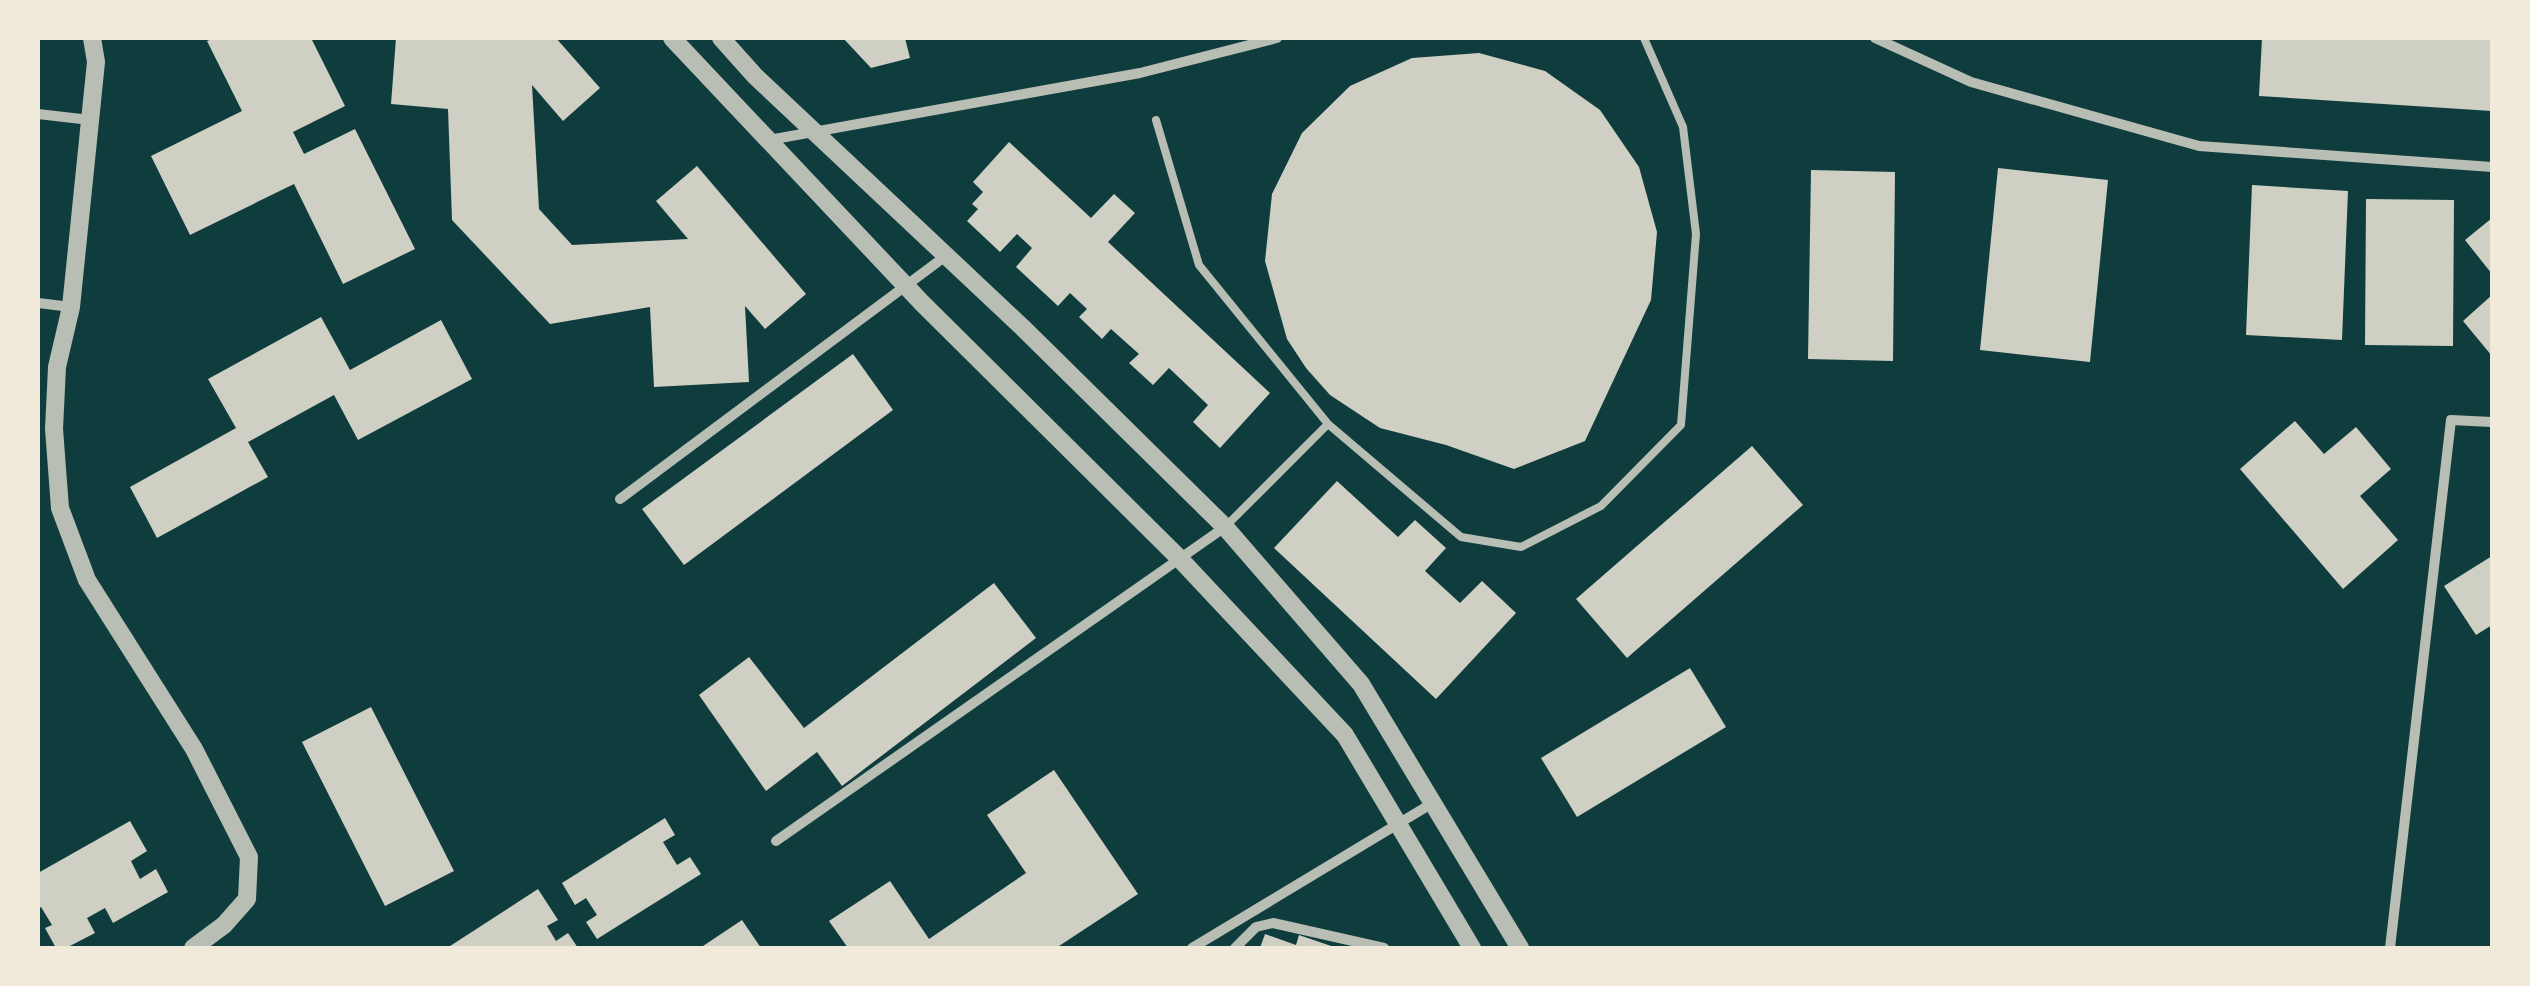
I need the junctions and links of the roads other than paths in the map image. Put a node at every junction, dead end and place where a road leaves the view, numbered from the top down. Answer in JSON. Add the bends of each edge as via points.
{"nodes":[{"id":1,"x":92,"y":38,"type":"edge"},
{"id":2,"x":672,"y":38,"type":"edge"},
{"id":3,"x":721,"y":38,"type":"edge"},
{"id":4,"x":1276,"y":38,"type":"edge"},
{"id":5,"x":1644,"y":38,"type":"edge"},
{"id":6,"x":1875,"y":38,"type":"edge"},
{"id":7,"x":38,"y":114,"type":"edge"},
{"id":8,"x":90,"y":120,"type":"junction"},
{"id":9,"x":1156,"y":120,"type":"dead end"},
{"id":10,"x":816,"y":131,"type":"junction"},
{"id":11,"x":769,"y":140,"type":"junction"},
{"id":12,"x":2492,"y":168,"type":"edge"},
{"id":13,"x":947,"y":255,"type":"junction"},
{"id":14,"x":907,"y":287,"type":"junction"},
{"id":15,"x":38,"y":302,"type":"edge"},
{"id":16,"x":71,"y":307,"type":"junction"},
{"id":17,"x":2492,"y":422,"type":"edge"},
{"id":18,"x":1328,"y":424,"type":"junction"},
{"id":19,"x":620,"y":500,"type":"dead end"},
{"id":20,"x":1224,"y":527,"type":"junction"},
{"id":21,"x":1179,"y":558,"type":"junction"},
{"id":22,"x":1431,"y":804,"type":"junction"},
{"id":23,"x":1396,"y":826,"type":"junction"},
{"id":24,"x":776,"y":840,"type":"dead end"},
{"id":25,"x":193,"y":948,"type":"edge"},
{"id":26,"x":1192,"y":948,"type":"edge"},
{"id":27,"x":1234,"y":948,"type":"edge"},
{"id":28,"x":1384,"y":948,"type":"edge"},
{"id":29,"x":1472,"y":948,"type":"edge"},
{"id":30,"x":1520,"y":948,"type":"edge"},
{"id":31,"x":2390,"y":948,"type":"edge"}],
"edges":[{"from":1,"to":8,"type":"street"},
{"from":2,"to":11,"type":"street"},
{"from":3,"to":10,"type":"street"},
{"from":4,"to":10,"type":"street","via":[[1140,73]]},
{"from":5,"to":18,"type":"lane","via":[[1683,126],[1696,234],[1682,426],[1601,506],[1521,547],[1460,536]]},
{"from":6,"to":12,"type":"street","via":[[1971,82],[2199,146]]},
{"from":7,"to":8,"type":"street"},
{"from":8,"to":16,"type":"street"},
{"from":9,"to":18,"type":"lane","via":[[1198,265]]},
{"from":10,"to":11,"type":"street"},
{"from":10,"to":13,"type":"street"},
{"from":11,"to":14,"type":"street"},
{"from":13,"to":14,"type":"street"},
{"from":13,"to":20,"type":"street"},
{"from":14,"to":19,"type":"street"},
{"from":14,"to":21,"type":"street"},
{"from":15,"to":16,"type":"street"},
{"from":16,"to":25,"type":"street","via":[[56,367],[60,508],[87,580],[194,749],[249,857],[248,899]]},
{"from":17,"to":31,"type":"street","via":[[2451,420]]},
{"from":18,"to":20,"type":"lane"},
{"from":20,"to":21,"type":"street"},
{"from":20,"to":22,"type":"street","via":[[1361,684]]},
{"from":21,"to":23,"type":"street","via":[[1345,735]]},
{"from":21,"to":24,"type":"street"},
{"from":22,"to":23,"type":"street"},
{"from":22,"to":30,"type":"street"},
{"from":23,"to":26,"type":"street"},
{"from":23,"to":29,"type":"street"},
{"from":27,"to":28,"type":"street","via":[[1272,922]]}]}
